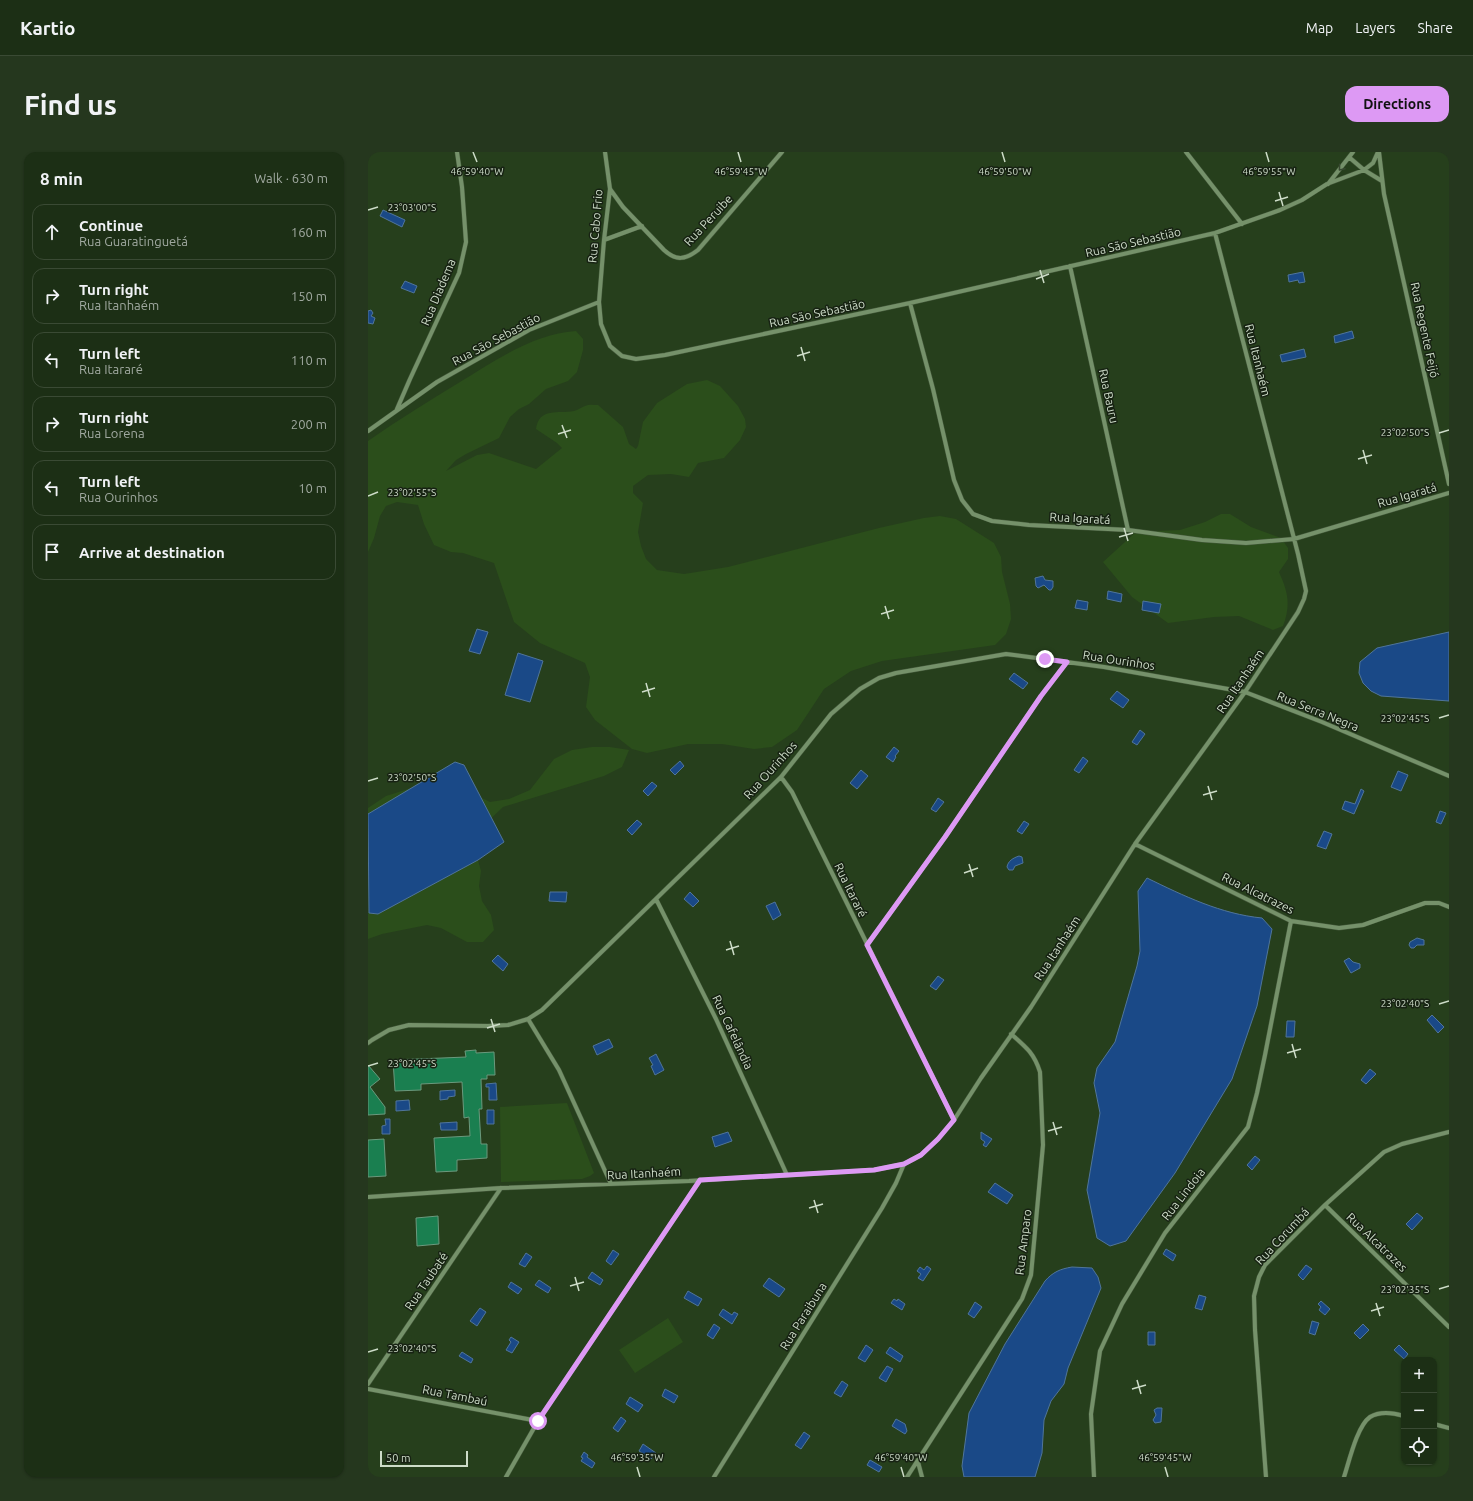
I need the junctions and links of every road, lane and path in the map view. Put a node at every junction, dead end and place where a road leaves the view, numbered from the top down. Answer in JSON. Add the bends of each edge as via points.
{"nodes":[{"id":1,"x":457,"y":152,"type":"edge"},
{"id":2,"x":605,"y":152,"type":"edge"},
{"id":3,"x":782,"y":152,"type":"edge"},
{"id":4,"x":1186,"y":152,"type":"edge"},
{"id":5,"x":1353,"y":152,"type":"edge"},
{"id":6,"x":1378,"y":152,"type":"edge"},
{"id":7,"x":1350,"y":158,"type":"junction"},
{"id":8,"x":1364,"y":170,"type":"junction"},
{"id":9,"x":1382,"y":181,"type":"junction"},
{"id":10,"x":1327,"y":184,"type":"junction"},
{"id":11,"x":610,"y":189,"type":"junction"},
{"id":12,"x":1242,"y":224,"type":"junction"},
{"id":13,"x":642,"y":226,"type":"junction"},
{"id":14,"x":1215,"y":233,"type":"junction"},
{"id":15,"x":604,"y":240,"type":"junction"},
{"id":16,"x":1070,"y":266,"type":"junction"},
{"id":17,"x":599,"y":302,"type":"junction"},
{"id":18,"x":910,"y":303,"type":"junction"},
{"id":19,"x":397,"y":410,"type":"junction"},
{"id":20,"x":368,"y":431,"type":"edge"},
{"id":21,"x":1449,"y":484,"type":"edge"},
{"id":22,"x":1449,"y":493,"type":"edge"},
{"id":23,"x":1128,"y":530,"type":"junction"},
{"id":24,"x":1294,"y":539,"type":"junction"},
{"id":25,"x":1067,"y":662,"type":"junction"},
{"id":26,"x":1245,"y":692,"type":"junction"},
{"id":27,"x":1449,"y":776,"type":"edge"},
{"id":28,"x":781,"y":777,"type":"junction"},
{"id":29,"x":1135,"y":844,"type":"junction"},
{"id":30,"x":656,"y":899,"type":"junction"},
{"id":31,"x":1449,"y":907,"type":"edge"},
{"id":32,"x":1291,"y":921,"type":"junction"},
{"id":33,"x":867,"y":945,"type":"junction"},
{"id":34,"x":528,"y":1019,"type":"junction"},
{"id":35,"x":1011,"y":1034,"type":"junction"},
{"id":36,"x":368,"y":1043,"type":"edge"},
{"id":37,"x":954,"y":1120,"type":"junction"},
{"id":38,"x":1449,"y":1132,"type":"edge"},
{"id":39,"x":904,"y":1164,"type":"junction"},
{"id":40,"x":787,"y":1175,"type":"junction"},
{"id":41,"x":700,"y":1180,"type":"junction"},
{"id":42,"x":611,"y":1184,"type":"junction"},
{"id":43,"x":501,"y":1188,"type":"junction"},
{"id":44,"x":368,"y":1197,"type":"edge"},
{"id":45,"x":1325,"y":1205,"type":"junction"},
{"id":46,"x":1449,"y":1327,"type":"edge"},
{"id":47,"x":368,"y":1384,"type":"edge"},
{"id":48,"x":368,"y":1389,"type":"edge"},
{"id":49,"x":1401,"y":1416,"type":"edge"},
{"id":50,"x":538,"y":1421,"type":"junction"},
{"id":51,"x":1437,"y":1425,"type":"edge"},
{"id":52,"x":1449,"y":1428,"type":"edge"},
{"id":53,"x":918,"y":1462,"type":"junction"},
{"id":54,"x":506,"y":1477,"type":"edge"},
{"id":55,"x":714,"y":1477,"type":"edge"},
{"id":56,"x":907,"y":1477,"type":"edge"},
{"id":57,"x":922,"y":1477,"type":"edge"},
{"id":58,"x":1094,"y":1477,"type":"edge"},
{"id":59,"x":1266,"y":1477,"type":"edge"},
{"id":60,"x":1344,"y":1477,"type":"edge"}],
"edges":[{"from":1,"to":19,"type":"street","name":"Rua Diadema","via":[[466,242],[459,273]]},
{"from":2,"to":11,"type":"street","name":"Rua Cabo Frio"},
{"from":3,"to":13,"type":"street","name":"Rua Peruibe","via":[[703,244],[685,258],[670,255]]},
{"from":4,"to":12,"type":"street"},
{"from":5,"to":7,"type":"street","name":"Rua São Sebastião"},
{"from":6,"to":8,"type":"street","name":"Rua São Sebastião","via":[[1373,163]]},
{"from":6,"to":9,"type":"street","name":"Rua Regente Feijó"},
{"from":7,"to":8,"type":"street"},
{"from":7,"to":10,"type":"street","name":"Rua São Sebastião","one_way":true},
{"from":8,"to":9,"type":"street"},
{"from":8,"to":10,"type":"street","name":"Rua São Sebastião"},
{"from":9,"to":21,"type":"street","name":"Rua Regente Feijó"},
{"from":10,"to":12,"type":"street","name":"Rua São Sebastião","via":[[1302,200]]},
{"from":11,"to":13,"type":"street","name":"Rua Peruibe"},
{"from":11,"to":15,"type":"street","name":"Rua Cabo Frio"},
{"from":12,"to":14,"type":"street","name":"Rua São Sebastião"},
{"from":13,"to":15,"type":"street"},
{"from":14,"to":16,"type":"street","name":"Rua São Sebastião"},
{"from":14,"to":24,"type":"street","name":"Rua Itanhaém"},
{"from":15,"to":17,"type":"street","name":"Rua Cabo Frio"},
{"from":16,"to":18,"type":"street","name":"Rua São Sebastião"},
{"from":16,"to":23,"type":"street","name":"Rua Bauru"},
{"from":17,"to":18,"type":"street","name":"Rua São Sebastião","via":[[601,324],[610,346],[622,356],[636,359]]},
{"from":17,"to":19,"type":"street","name":"Rua São Sebastião","via":[[529,330],[437,382]]},
{"from":18,"to":23,"type":"street","name":"Rua Igaratá","via":[[954,480],[962,500],[973,514],[992,521],[1029,525]]},
{"from":19,"to":20,"type":"street","name":"Rua São Sebastião"},
{"from":22,"to":24,"type":"street","name":"Rua Igaratá"},
{"from":23,"to":24,"type":"street","name":"Rua Igaratá","via":[[1246,543]]},
{"from":24,"to":26,"type":"street","name":"Rua Itanhaém","via":[[1306,591],[1304,599]]},
{"from":25,"to":26,"type":"street","name":"Rua Ourinhos"},
{"from":25,"to":28,"type":"street","name":"Rua Ourinhos","via":[[1006,654],[879,678],[860,689],[831,714]]},
{"from":25,"to":33,"type":"street"},
{"from":26,"to":27,"type":"street","name":"Rua Serra Negra"},
{"from":26,"to":29,"type":"street","name":"Rua Itanhaém"},
{"from":28,"to":30,"type":"street","name":"Rua Ourinhos"},
{"from":28,"to":33,"type":"street","name":"Rua Itararé","via":[[792,792]]},
{"from":29,"to":32,"type":"street","name":"Rua Alcatrazes"},
{"from":29,"to":35,"type":"street","name":"Rua Itanhaém"},
{"from":30,"to":34,"type":"street","name":"Rua Ourinhos","via":[[556,998]]},
{"from":30,"to":40,"type":"street","name":"Rua Cafelândia","via":[[716,1019]]},
{"from":31,"to":32,"type":"street","name":"Rua Alcatrazes","via":[[1439,903],[1425,903],[1363,925],[1339,928]]},
{"from":32,"to":58,"type":"street","name":"Rua Lindoia","via":[[1248,1127],[1165,1233],[1122,1304],[1100,1351],[1091,1414]]},
{"from":33,"to":37,"type":"street","name":"Rua Itararé"},
{"from":34,"to":36,"type":"street","name":"Rua Ourinhos","via":[[508,1025],[409,1025],[390,1030]]},
{"from":34,"to":42,"type":"street","via":[[559,1070]]},
{"from":35,"to":37,"type":"street","name":"Rua Itanhaém"},
{"from":35,"to":53,"type":"street","name":"Rua Amparo","via":[[1029,1049],[1040,1072],[1043,1145],[1031,1275],[1022,1299]]},
{"from":37,"to":39,"type":"street","name":"Rua Itanhaém","via":[[921,1155]]},
{"from":38,"to":45,"type":"street","name":"Rua Corumbá","via":[[1402,1144],[1384,1152]]},
{"from":39,"to":40,"type":"street","name":"Rua Itanhaém","via":[[874,1170]]},
{"from":39,"to":55,"type":"street","name":"Rua Paraibuna","via":[[882,1208]]},
{"from":40,"to":41,"type":"street","name":"Rua Itanhaém"},
{"from":41,"to":42,"type":"street","name":"Rua Itanhaém"},
{"from":41,"to":50,"type":"street"},
{"from":42,"to":43,"type":"street","name":"Rua Itanhaém"},
{"from":43,"to":44,"type":"street","name":"Rua Itanhaém"},
{"from":43,"to":47,"type":"street","name":"Rua Taubaté"},
{"from":45,"to":46,"type":"street","name":"Rua Alcatrazes"},
{"from":45,"to":59,"type":"street","name":"Rua Corumbá","via":[[1265,1265],[1254,1296]]},
{"from":48,"to":50,"type":"street","name":"Rua Tambaú"},
{"from":49,"to":60,"type":"street","via":[[1385,1413],[1369,1418],[1354,1442]]},
{"from":50,"to":54,"type":"street"},
{"from":51,"to":52,"type":"street"},
{"from":53,"to":56,"type":"street","name":"Rua Amparo"},
{"from":53,"to":57,"type":"street"}]}
